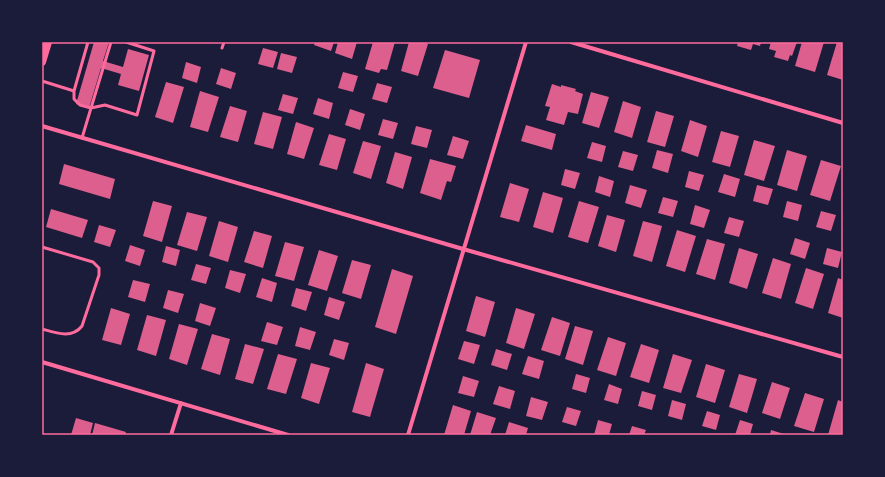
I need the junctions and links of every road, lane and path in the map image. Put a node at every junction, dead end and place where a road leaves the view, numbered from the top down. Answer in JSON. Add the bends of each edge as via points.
{"nodes":[{"id":1,"x":46,"y":42,"type":"edge"},
{"id":2,"x":88,"y":42,"type":"edge"},
{"id":3,"x":111,"y":42,"type":"edge"},
{"id":4,"x":126,"y":42,"type":"edge"},
{"id":5,"x":224,"y":42,"type":"edge"},
{"id":6,"x":526,"y":42,"type":"edge"},
{"id":7,"x":571,"y":42,"type":"edge"},
{"id":8,"x":222,"y":48,"type":"dead end"},
{"id":9,"x":42,"y":62,"type":"edge"},
{"id":10,"x":42,"y":81,"type":"edge"},
{"id":11,"x":74,"y":91,"type":"junction"},
{"id":12,"x":91,"y":108,"type":"junction"},
{"id":13,"x":843,"y":123,"type":"edge"},
{"id":14,"x":42,"y":126,"type":"edge"},
{"id":15,"x":82,"y":138,"type":"junction"},
{"id":16,"x":42,"y":246,"type":"edge"},
{"id":17,"x":463,"y":249,"type":"junction"},
{"id":18,"x":42,"y":329,"type":"edge"},
{"id":19,"x":843,"y":358,"type":"edge"},
{"id":20,"x":42,"y":362,"type":"edge"},
{"id":21,"x":181,"y":403,"type":"junction"},
{"id":22,"x":171,"y":435,"type":"edge"},
{"id":23,"x":288,"y":435,"type":"edge"},
{"id":24,"x":408,"y":435,"type":"edge"}],
"edges":[{"from":1,"to":9,"type":"main road"},
{"from":2,"to":11,"type":"lane"},
{"from":3,"to":12,"type":"lane"},
{"from":4,"to":12,"type":"lane","via":[[154,51],[137,115],[105,105]]},
{"from":5,"to":8,"type":"lane"},
{"from":6,"to":17,"type":"street"},
{"from":7,"to":13,"type":"street"},
{"from":10,"to":11,"type":"lane"},
{"from":11,"to":12,"type":"lane","via":[[74,100]]},
{"from":12,"to":15,"type":"lane"},
{"from":14,"to":15,"type":"street"},
{"from":15,"to":17,"type":"street"},
{"from":16,"to":18,"type":"lane","via":[[93,262],[99,268],[99,275],[82,326],[77,332],[57,333]]},
{"from":17,"to":19,"type":"street"},
{"from":17,"to":24,"type":"street"},
{"from":20,"to":21,"type":"street"},
{"from":21,"to":22,"type":"street"},
{"from":21,"to":23,"type":"street"}]}
